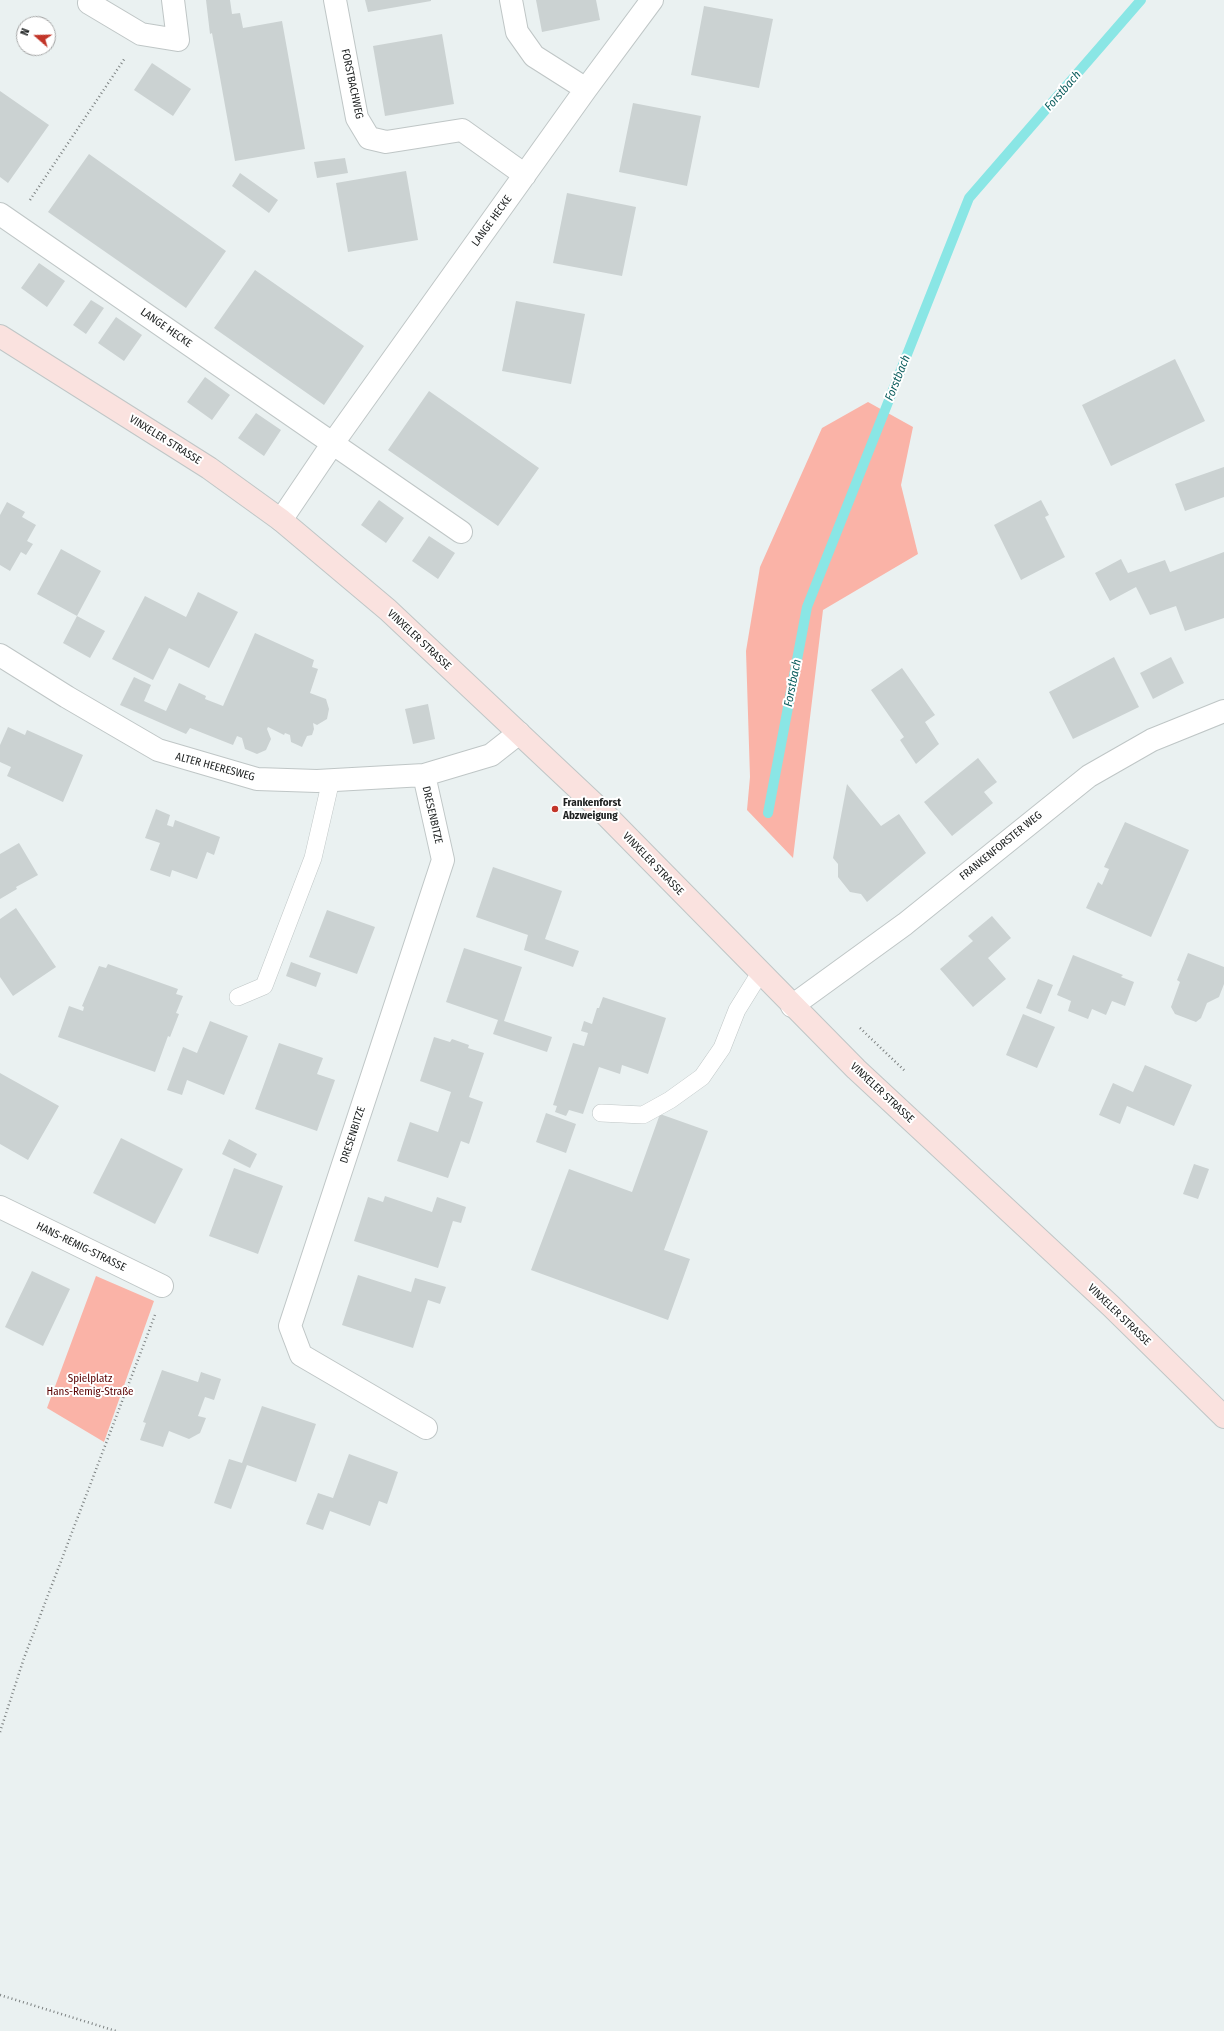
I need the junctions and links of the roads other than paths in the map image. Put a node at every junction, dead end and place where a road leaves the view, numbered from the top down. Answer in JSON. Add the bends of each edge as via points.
{"nodes":[{"id":1,"x":91,"y":0,"type":"edge"},
{"id":2,"x":173,"y":0,"type":"edge"},
{"id":3,"x":335,"y":0,"type":"edge"},
{"id":4,"x":511,"y":0,"type":"edge"},
{"id":5,"x":652,"y":0,"type":"edge"},
{"id":6,"x":586,"y":89,"type":"junction"},
{"id":7,"x":525,"y":175,"type":"junction"},
{"id":8,"x":7,"y":218,"type":"edge"},
{"id":9,"x":0,"y":336,"type":"edge"},
{"id":10,"x":333,"y":443,"type":"junction"},
{"id":11,"x":281,"y":520,"type":"junction"},
{"id":12,"x":461,"y":532,"type":"dead end"},
{"id":13,"x":0,"y":655,"type":"edge"},
{"id":14,"x":1224,"y":711,"type":"edge"},
{"id":15,"x":519,"y":733,"type":"junction"},
{"id":16,"x":424,"y":775,"type":"junction"},
{"id":17,"x":331,"y":780,"type":"junction"},
{"id":18,"x":760,"y":973,"type":"junction"},
{"id":19,"x":238,"y":997,"type":"dead end"},
{"id":20,"x":792,"y":1006,"type":"junction"},
{"id":21,"x":601,"y":1113,"type":"dead end"},
{"id":22,"x":0,"y":1207,"type":"edge"},
{"id":23,"x":162,"y":1286,"type":"road end"},
{"id":24,"x":1224,"y":1417,"type":"edge"},
{"id":25,"x":426,"y":1428,"type":"dead end"}],
"edges":[{"from":1,"to":2,"type":"street","via":[[89,3],[141,34],[178,40]]},
{"from":3,"to":7,"type":"street","name":"FORSTBACHWEG","via":[[357,118],[369,138],[386,142],[462,130]]},
{"from":4,"to":6,"type":"street","via":[[517,32],[534,56]]},
{"from":5,"to":6,"type":"street","name":"LANGE HECKE"},
{"from":6,"to":7,"type":"street","name":"LANGE HECKE"},
{"from":7,"to":10,"type":"street","name":"LANGE HECKE"},
{"from":8,"to":10,"type":"street","name":"LANGE HECKE"},
{"from":9,"to":11,"type":"main road","name":"VINXELER STRASSE","via":[[208,468]]},
{"from":10,"to":11,"type":"street","name":"LANGE HECKE"},
{"from":10,"to":12,"type":"street","name":"LANGE HECKE"},
{"from":11,"to":15,"type":"main road","name":"VINXELER STRASSE","via":[[388,610]]},
{"from":13,"to":17,"type":"street","name":"ALTER HEERESWEG","via":[[158,750],[258,779]]},
{"from":14,"to":20,"type":"street","name":"FRANKENFORSTER WEG","via":[[1152,740],[1089,776],[905,924]]},
{"from":15,"to":16,"type":"street","name":"ALTER HEERESWEG","via":[[491,755]]},
{"from":15,"to":18,"type":"main road","name":"VINXELER STRASSE","via":[[605,814]]},
{"from":16,"to":17,"type":"street","name":"ALTER HEERESWEG"},
{"from":16,"to":25,"type":"street","name":"DRESENBITZE","via":[[442,860],[290,1326],[301,1355]]},
{"from":17,"to":19,"type":"lane","via":[[313,858],[264,986]]},
{"from":18,"to":20,"type":"main road","name":"VINXELER STRASSE"},
{"from":18,"to":21,"type":"lane","via":[[737,1010],[722,1048],[702,1078],[643,1115]]},
{"from":20,"to":24,"type":"main road","name":"VINXELER STRASSE","via":[[856,1069],[1111,1306]]},
{"from":22,"to":23,"type":"street","name":"HANS-REMIG-STRASSE"}]}
